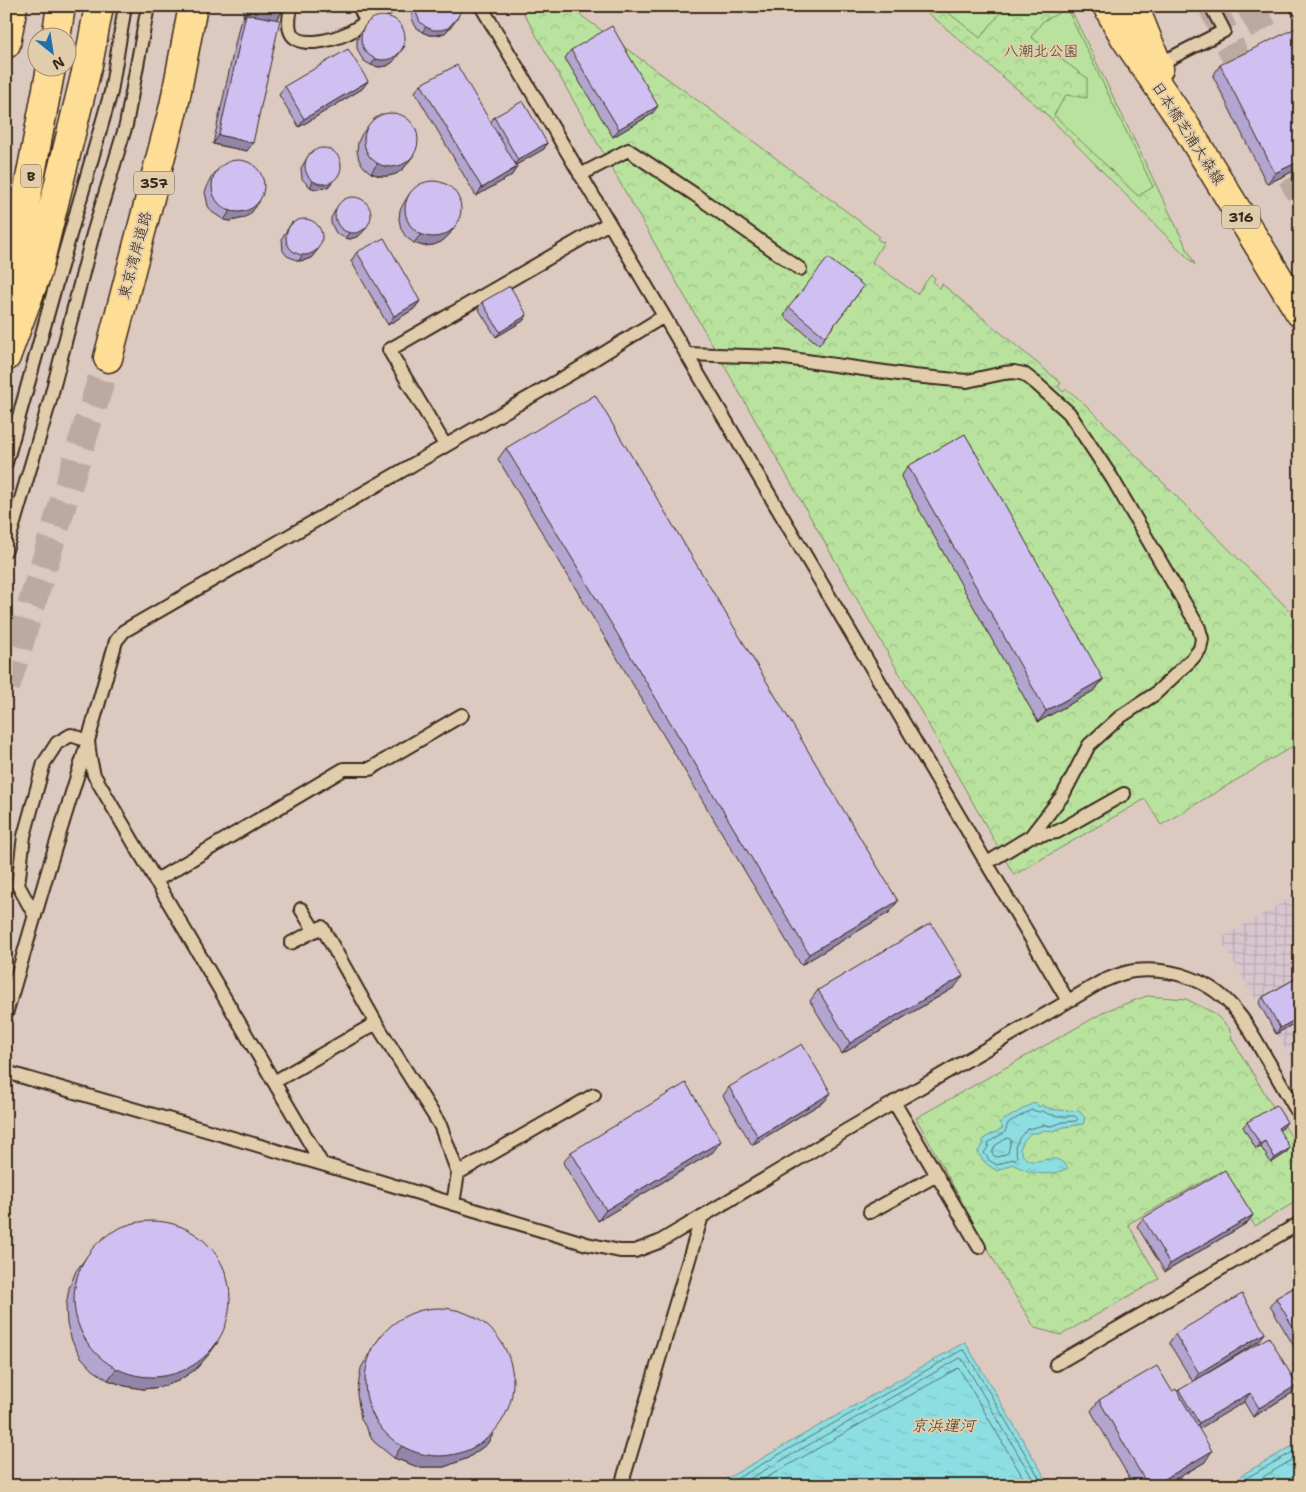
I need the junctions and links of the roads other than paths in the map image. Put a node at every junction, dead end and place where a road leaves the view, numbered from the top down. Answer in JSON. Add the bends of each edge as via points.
{"nodes":[{"id":1,"x":13,"y":6,"type":"edge"},
{"id":2,"x":60,"y":6,"type":"edge"},
{"id":3,"x":99,"y":6,"type":"edge"},
{"id":4,"x":125,"y":6,"type":"edge"},
{"id":5,"x":148,"y":6,"type":"edge"},
{"id":6,"x":193,"y":6,"type":"edge"},
{"id":7,"x":292,"y":6,"type":"edge"},
{"id":8,"x":360,"y":6,"type":"edge"},
{"id":9,"x":390,"y":6,"type":"edge"},
{"id":10,"x":481,"y":6,"type":"edge"},
{"id":11,"x":1107,"y":6,"type":"edge"},
{"id":12,"x":1134,"y":6,"type":"edge"},
{"id":13,"x":1211,"y":6,"type":"edge"},
{"id":14,"x":1295,"y":6,"type":"edge"},
{"id":15,"x":1300,"y":10,"type":"edge"},
{"id":16,"x":370,"y":19,"type":"junction"},
{"id":17,"x":57,"y":28,"type":"edge"},
{"id":18,"x":6,"y":44,"type":"edge"},
{"id":19,"x":1158,"y":65,"type":"junction"},
{"id":20,"x":49,"y":78,"type":"edge"},
{"id":21,"x":1183,"y":122,"type":"junction"},
{"id":22,"x":580,"y":176,"type":"junction"},
{"id":23,"x":609,"y":223,"type":"junction"},
{"id":24,"x":800,"y":269,"type":"dead end"},
{"id":25,"x":6,"y":283,"type":"edge"},
{"id":26,"x":1300,"y":313,"type":"edge"},
{"id":27,"x":664,"y":316,"type":"junction"},
{"id":28,"x":686,"y":354,"type":"junction"},
{"id":29,"x":6,"y":357,"type":"edge"},
{"id":30,"x":108,"y":358,"type":"tunnel mouth"},
{"id":31,"x":445,"y":445,"type":"junction"},
{"id":32,"x":6,"y":463,"type":"edge"},
{"id":33,"x":6,"y":550,"type":"edge"},
{"id":34,"x":462,"y":715,"type":"dead end"},
{"id":35,"x":88,"y":741,"type":"junction"},
{"id":36,"x":1124,"y":794,"type":"dead end"},
{"id":37,"x":1031,"y":836,"type":"junction"},
{"id":38,"x":987,"y":863,"type":"junction"},
{"id":39,"x":155,"y":880,"type":"junction"},
{"id":40,"x":301,"y":909,"type":"dead end"},
{"id":41,"x":35,"y":916,"type":"junction"},
{"id":42,"x":314,"y":930,"type":"junction"},
{"id":43,"x":291,"y":943,"type":"dead end"},
{"id":44,"x":1068,"y":1001,"type":"junction"},
{"id":45,"x":6,"y":1014,"type":"edge"},
{"id":46,"x":376,"y":1023,"type":"junction"},
{"id":47,"x":6,"y":1072,"type":"edge"},
{"id":48,"x":274,"y":1082,"type":"junction"},
{"id":49,"x":594,"y":1095,"type":"dead end"},
{"id":50,"x":894,"y":1102,"type":"junction"},
{"id":51,"x":1300,"y":1116,"type":"edge"},
{"id":52,"x":322,"y":1164,"type":"junction"},
{"id":53,"x":458,"y":1173,"type":"junction"},
{"id":54,"x":937,"y":1175,"type":"junction"},
{"id":55,"x":453,"y":1204,"type":"junction"},
{"id":56,"x":870,"y":1212,"type":"dead end"},
{"id":57,"x":702,"y":1216,"type":"junction"},
{"id":58,"x":1300,"y":1223,"type":"edge"},
{"id":59,"x":979,"y":1247,"type":"dead end"},
{"id":60,"x":1056,"y":1364,"type":"dead end"},
{"id":61,"x":621,"y":1486,"type":"edge"}],
"edges":[{"from":1,"to":18,"type":"main road"},
{"from":2,"to":17,"type":"main road"},
{"from":3,"to":29,"type":"main road","via":[[37,273]]},
{"from":4,"to":32,"type":"lane","via":[[111,92]]},
{"from":5,"to":33,"type":"lane","via":[[126,124]]},
{"from":6,"to":30,"type":"main road","name":"東京湾岸道路","number":"357","via":[[174,106]]},
{"from":7,"to":16,"type":"lane","via":[[290,32],[303,42],[318,42],[347,33]]},
{"from":8,"to":16,"type":"lane","via":[[364,18]]},
{"from":9,"to":16,"type":"lane"},
{"from":10,"to":22,"type":"lane"},
{"from":11,"to":21,"type":"main road","name":"日本橋芝浦大森線","number":"316"},
{"from":12,"to":19,"type":"main road"},
{"from":13,"to":19,"type":"lane","via":[[1224,31]]},
{"from":14,"to":15,"type":"lane"},
{"from":19,"to":21,"type":"main road"},
{"from":20,"to":25,"type":"main road","number":"B","via":[[25,205]]},
{"from":21,"to":26,"type":"main road","name":"日本橋芝浦大森線","number":"316"},
{"from":22,"to":23,"type":"lane"},
{"from":22,"to":24,"type":"lane","via":[[628,150]]},
{"from":23,"to":27,"type":"lane"},
{"from":23,"to":31,"type":"lane","via":[[389,350]]},
{"from":27,"to":28,"type":"lane"},
{"from":27,"to":31,"type":"lane"},
{"from":28,"to":37,"type":"lane","via":[[778,357],[967,381],[1014,372],[1024,374],[1069,413],[1112,478],[1199,628],[1202,639],[1200,649],[1192,659],[1155,694],[1088,745],[1063,795]]},
{"from":28,"to":38,"type":"lane"},
{"from":31,"to":35,"type":"lane","via":[[124,631],[112,651]]},
{"from":34,"to":39,"type":"lane","via":[[370,769],[344,769]]},
{"from":35,"to":39,"type":"lane","via":[[94,775]]},
{"from":35,"to":41,"type":"lane"},
{"from":35,"to":41,"type":"lane","via":[[72,734],[57,743],[44,763],[24,836],[18,885]]},
{"from":36,"to":37,"type":"lane","via":[[1057,832]]},
{"from":37,"to":38,"type":"lane"},
{"from":38,"to":44,"type":"lane"},
{"from":39,"to":48,"type":"lane"},
{"from":40,"to":42,"type":"lane"},
{"from":41,"to":45,"type":"lane"},
{"from":42,"to":43,"type":"lane"},
{"from":42,"to":46,"type":"lane","via":[[322,927]]},
{"from":44,"to":50,"type":"lane"},
{"from":44,"to":51,"type":"lane","via":[[1101,982],[1132,971],[1159,970],[1185,975],[1205,984],[1236,1010]]},
{"from":46,"to":48,"type":"lane"},
{"from":46,"to":53,"type":"lane","via":[[440,1126]]},
{"from":47,"to":52,"type":"lane"},
{"from":48,"to":52,"type":"lane"},
{"from":49,"to":53,"type":"lane"},
{"from":50,"to":54,"type":"lane"},
{"from":50,"to":57,"type":"lane"},
{"from":52,"to":55,"type":"lane"},
{"from":53,"to":55,"type":"lane"},
{"from":54,"to":56,"type":"lane"},
{"from":54,"to":59,"type":"lane"},
{"from":55,"to":57,"type":"lane","via":[[620,1252],[635,1251],[659,1242]]},
{"from":57,"to":61,"type":"lane"},
{"from":58,"to":60,"type":"lane"}]}
